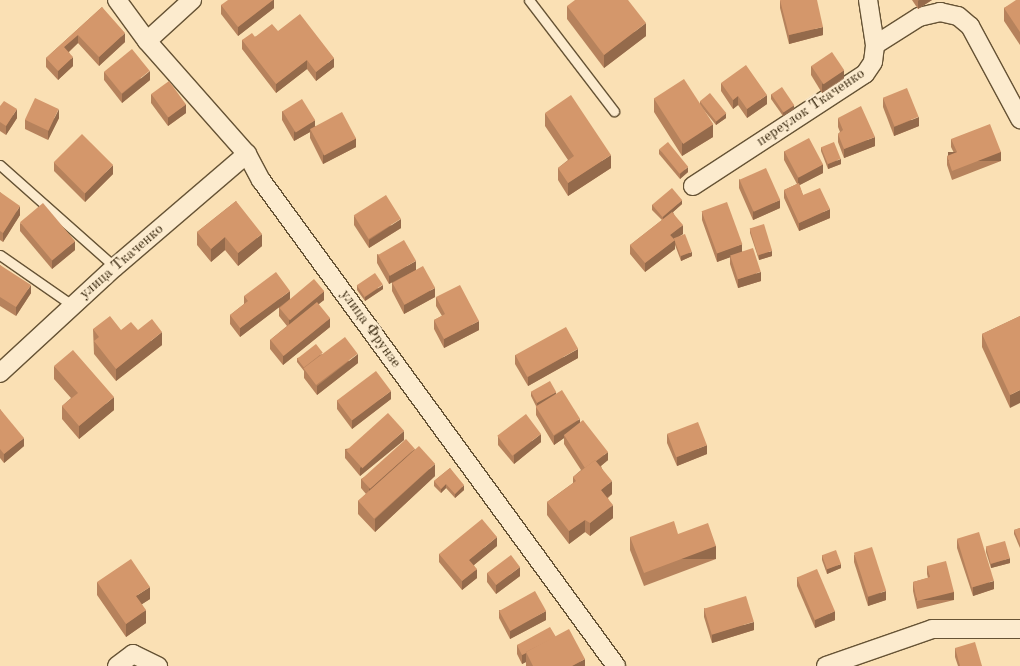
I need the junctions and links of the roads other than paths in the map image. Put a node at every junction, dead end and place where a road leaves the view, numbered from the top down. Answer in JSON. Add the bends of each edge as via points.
{"nodes":[{"id":1,"x":116,"y":0,"type":"edge"},
{"id":2,"x":192,"y":0,"type":"edge"},
{"id":3,"x":529,"y":0,"type":"edge"},
{"id":4,"x":868,"y":0,"type":"edge"},
{"id":5,"x":147,"y":41,"type":"junction"},
{"id":6,"x":875,"y":45,"type":"junction"},
{"id":7,"x":614,"y":111,"type":"dead end"},
{"id":8,"x":1020,"y":119,"type":"edge"},
{"id":9,"x":247,"y":154,"type":"junction"},
{"id":10,"x":0,"y":165,"type":"edge"},
{"id":11,"x":693,"y":186,"type":"dead end"},
{"id":12,"x":0,"y":255,"type":"edge"},
{"id":13,"x":115,"y":266,"type":"junction"},
{"id":14,"x":72,"y":305,"type":"junction"},
{"id":15,"x":0,"y":373,"type":"edge"},
{"id":16,"x":1017,"y":627,"type":"edge"},
{"id":17,"x":125,"y":663,"type":"edge"},
{"id":18,"x":158,"y":666,"type":"edge"},
{"id":19,"x":616,"y":666,"type":"edge"},
{"id":20,"x":826,"y":666,"type":"edge"}],
"edges":[{"from":1,"to":5,"type":"street","name":"улица Фрунзе"},
{"from":2,"to":5,"type":"street"},
{"from":3,"to":7,"type":"lane"},
{"from":4,"to":6,"type":"street","name":"переулок Ткаченко"},
{"from":5,"to":9,"type":"street","name":"улица Фрунзе"},
{"from":6,"to":8,"type":"street","via":[[919,17],[940,12],[958,16],[970,26]]},
{"from":6,"to":11,"type":"street","name":"переулок Ткаченко","via":[[873,62],[865,74]]},
{"from":9,"to":13,"type":"street","name":"улица Ткаченко"},
{"from":9,"to":19,"type":"street","name":"улица Фрунзе","via":[[261,180]]},
{"from":10,"to":13,"type":"lane"},
{"from":12,"to":14,"type":"lane"},
{"from":13,"to":14,"type":"street","name":"улица Ткаченко"},
{"from":14,"to":15,"type":"street","name":"улица Ткаченко"},
{"from":16,"to":20,"type":"street","via":[[932,629]]},
{"from":17,"to":18,"type":"street","via":[[132,654]]}]}
